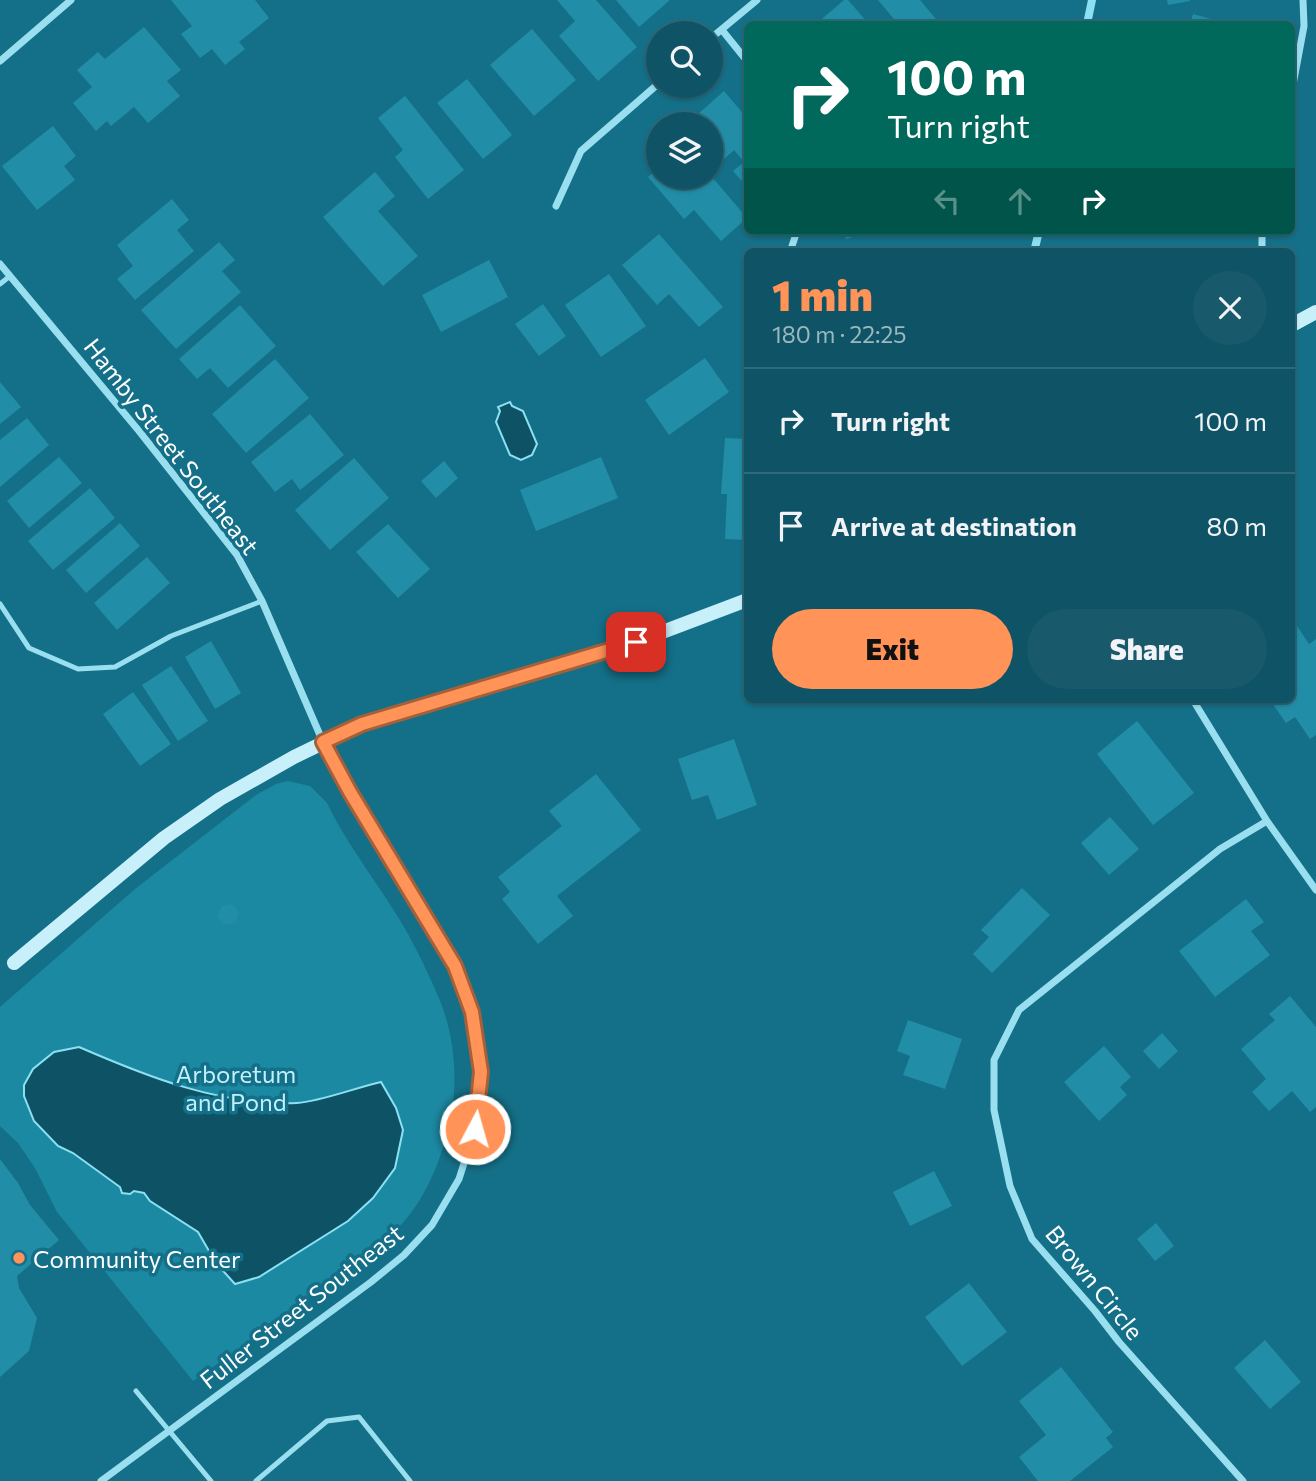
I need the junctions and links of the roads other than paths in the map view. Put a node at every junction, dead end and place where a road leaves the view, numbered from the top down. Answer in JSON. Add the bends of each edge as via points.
{"nodes":[{"id":1,"x":71,"y":0,"type":"edge"},
{"id":2,"x":757,"y":0,"type":"edge"},
{"id":3,"x":1303,"y":0,"type":"edge"},
{"id":4,"x":723,"y":29,"type":"edge"},
{"id":5,"x":723,"y":31,"type":"edge"},
{"id":6,"x":744,"y":57,"type":"edge"},
{"id":7,"x":0,"y":61,"type":"edge"},
{"id":8,"x":1295,"y":74,"type":"edge"},
{"id":9,"x":646,"y":95,"type":"edge"},
{"id":10,"x":556,"y":206,"type":"dead end"},
{"id":11,"x":0,"y":264,"type":"edge"},
{"id":12,"x":10,"y":275,"type":"junction"},
{"id":13,"x":0,"y":284,"type":"edge"},
{"id":14,"x":1316,"y":312,"type":"edge"},
{"id":15,"x":1295,"y":323,"type":"edge"},
{"id":16,"x":262,"y":601,"type":"junction"},
{"id":17,"x":744,"y":601,"type":"edge"},
{"id":18,"x":0,"y":604,"type":"edge"},
{"id":19,"x":1195,"y":703,"type":"edge"},
{"id":20,"x":323,"y":742,"type":"junction"},
{"id":21,"x":1267,"y":821,"type":"junction"},
{"id":22,"x":1316,"y":890,"type":"edge"},
{"id":23,"x":14,"y":963,"type":"dead end"},
{"id":24,"x":136,"y":1391,"type":"dead end"},
{"id":25,"x":169,"y":1432,"type":"junction"},
{"id":26,"x":101,"y":1481,"type":"edge"},
{"id":27,"x":211,"y":1481,"type":"edge"},
{"id":28,"x":256,"y":1481,"type":"edge"},
{"id":29,"x":410,"y":1481,"type":"edge"},
{"id":30,"x":1243,"y":1481,"type":"edge"}],
"edges":[{"from":1,"to":7,"type":"street"},
{"from":2,"to":4,"type":"street"},
{"from":3,"to":8,"type":"street"},
{"from":5,"to":6,"type":"street"},
{"from":9,"to":10,"type":"street","via":[[581,151]]},
{"from":11,"to":12,"type":"street","name":"Hamby Street Southeast"},
{"from":12,"to":13,"type":"lane"},
{"from":12,"to":16,"type":"street","name":"Hamby Street Southeast","via":[[219,531]]},
{"from":14,"to":15,"type":"street"},
{"from":16,"to":18,"type":"lane","via":[[171,636],[115,667],[78,669],[29,648]]},
{"from":16,"to":20,"type":"street","name":"Hamby Street Southeast"},
{"from":17,"to":20,"type":"street","via":[[636,642],[362,724]]},
{"from":19,"to":21,"type":"street"},
{"from":20,"to":23,"type":"street","via":[[220,799],[164,838]]},
{"from":20,"to":25,"type":"street","name":"Fuller Street Southeast","via":[[455,966],[472,1012],[481,1072],[475,1129],[459,1179],[432,1225],[404,1255]]},
{"from":21,"to":22,"type":"street"},
{"from":21,"to":30,"type":"street","name":"Brown Circle","via":[[1220,849],[1019,1010],[994,1060],[994,1110],[1010,1186],[1032,1239]]},
{"from":24,"to":25,"type":"lane"},
{"from":25,"to":26,"type":"street","name":"Fuller Street Southeast"},
{"from":25,"to":27,"type":"lane"},
{"from":28,"to":29,"type":"lane","via":[[327,1421],[359,1417]]}]}
